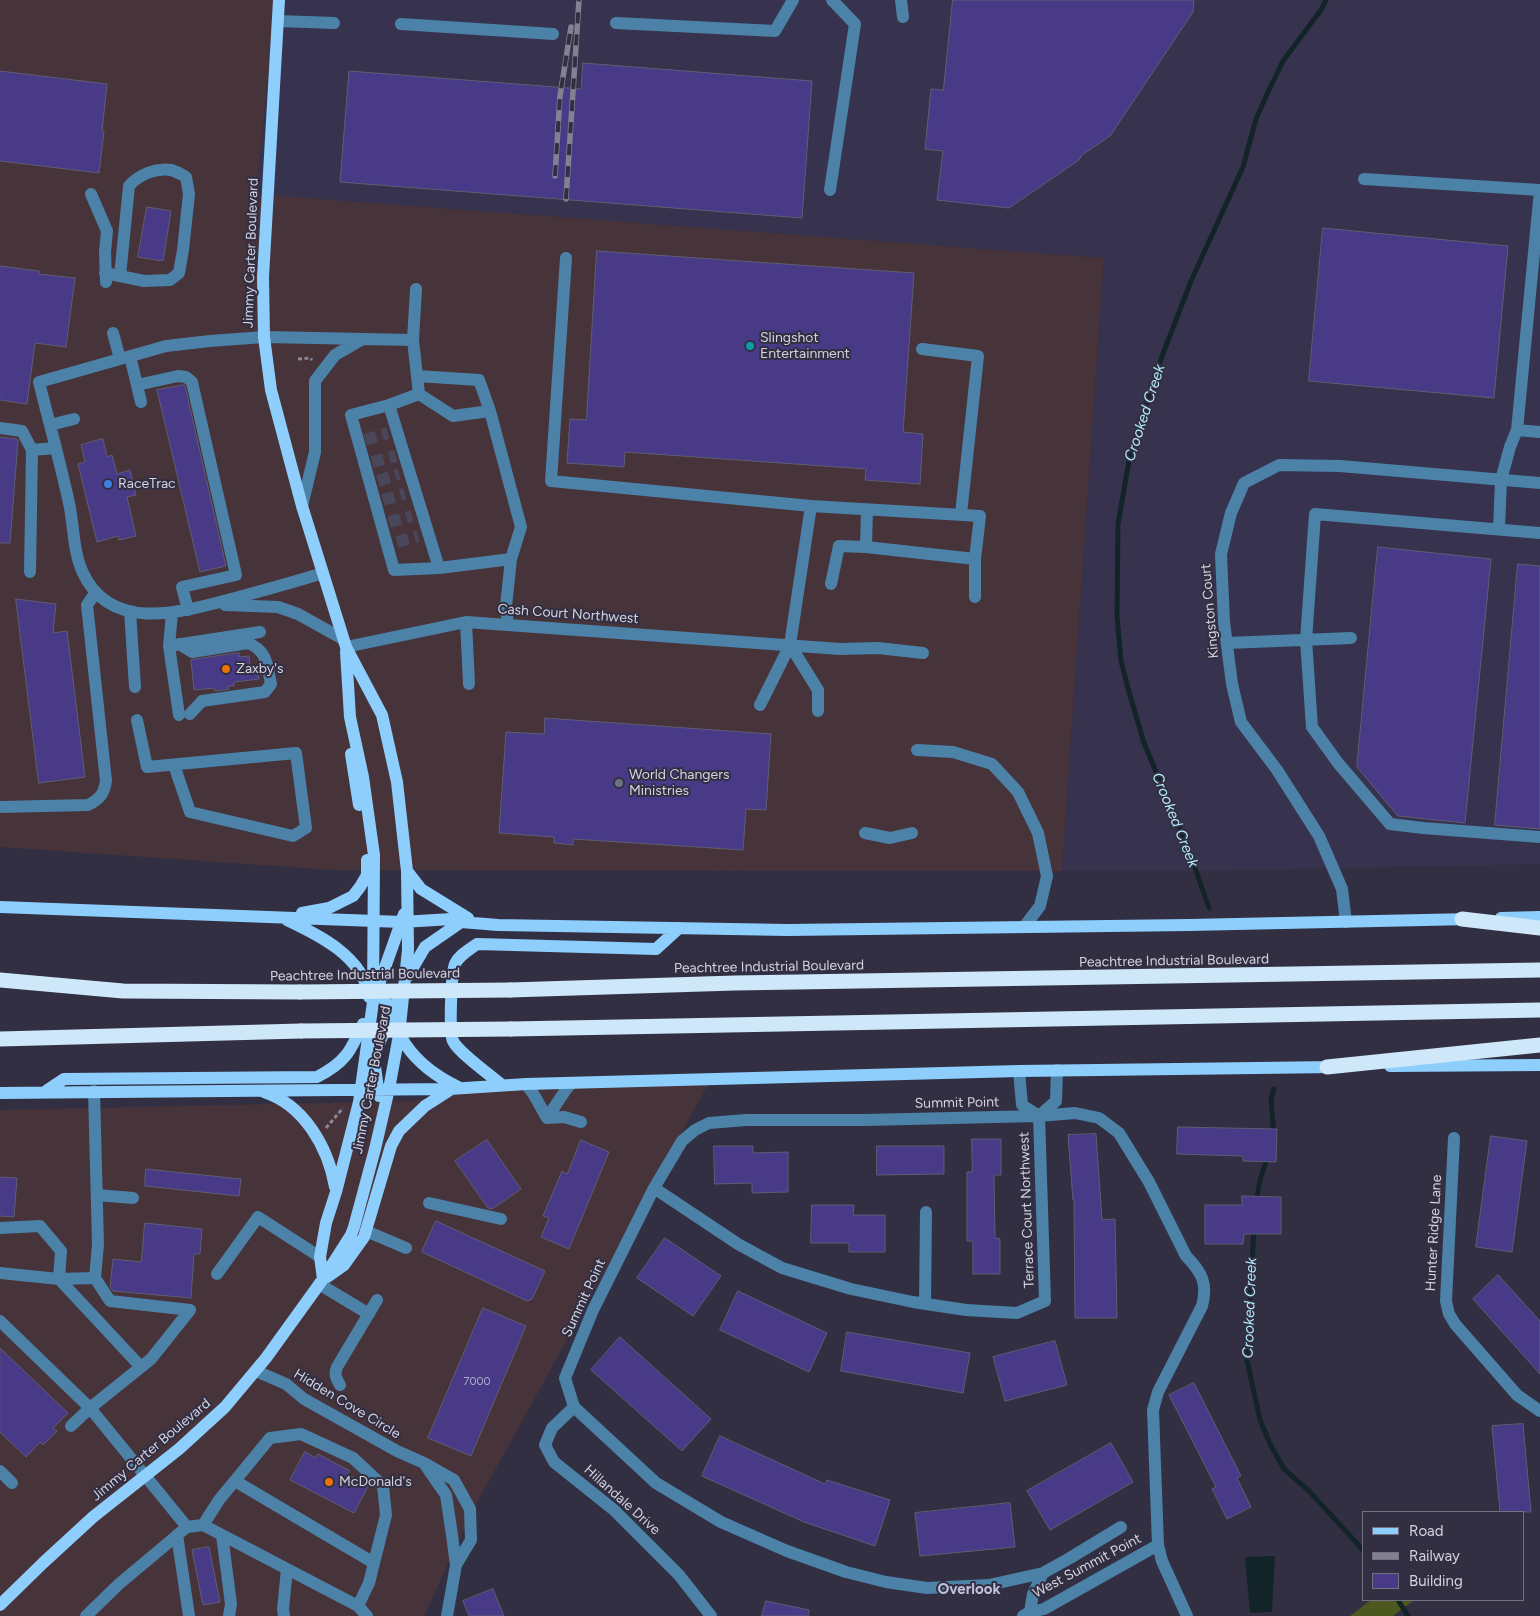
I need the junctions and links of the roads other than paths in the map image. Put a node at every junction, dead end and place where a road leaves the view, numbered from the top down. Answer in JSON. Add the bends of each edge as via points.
{"nodes":[{"id":1,"x":279,"y":0,"type":"edge"},
{"id":2,"x":793,"y":0,"type":"edge"},
{"id":3,"x":832,"y":0,"type":"edge"},
{"id":4,"x":901,"y":0,"type":"edge"},
{"id":5,"x":903,"y":17,"type":"dead end"},
{"id":6,"x":278,"y":21,"type":"junction"},
{"id":7,"x":334,"y":23,"type":"dead end"},
{"id":8,"x":616,"y":23,"type":"dead end"},
{"id":9,"x":401,"y":24,"type":"dead end"},
{"id":10,"x":553,"y":34,"type":"dead end"},
{"id":11,"x":1364,"y":179,"type":"dead end"},
{"id":12,"x":830,"y":190,"type":"dead end"},
{"id":13,"x":1540,"y":190,"type":"edge"},
{"id":14,"x":91,"y":194,"type":"dead end"},
{"id":15,"x":566,"y":258,"type":"dead end"},
{"id":16,"x":120,"y":276,"type":"junction"},
{"id":17,"x":416,"y":289,"type":"dead end"},
{"id":18,"x":113,"y":333,"type":"dead end"},
{"id":19,"x":264,"y":337,"type":"junction"},
{"id":20,"x":361,"y":340,"type":"junction"},
{"id":21,"x":414,"y":340,"type":"junction"},
{"id":22,"x":922,"y":348,"type":"dead end"},
{"id":23,"x":125,"y":357,"type":"junction"},
{"id":24,"x":416,"y":376,"type":"junction"},
{"id":25,"x":137,"y":385,"type":"junction"},
{"id":26,"x":419,"y":394,"type":"junction"},
{"id":27,"x":141,"y":402,"type":"dead end"},
{"id":28,"x":390,"y":405,"type":"junction"},
{"id":29,"x":490,"y":411,"type":"junction"},
{"id":30,"x":74,"y":419,"type":"dead end"},
{"id":31,"x":50,"y":425,"type":"junction"},
{"id":32,"x":0,"y":428,"type":"edge"},
{"id":33,"x":1517,"y":430,"type":"junction"},
{"id":34,"x":1540,"y":432,"type":"edge"},
{"id":35,"x":56,"y":448,"type":"junction"},
{"id":36,"x":32,"y":450,"type":"junction"},
{"id":37,"x":1501,"y":480,"type":"junction"},
{"id":38,"x":1540,"y":484,"type":"edge"},
{"id":39,"x":302,"y":506,"type":"junction"},
{"id":40,"x":811,"y":506,"type":"junction"},
{"id":41,"x":867,"y":509,"type":"junction"},
{"id":42,"x":961,"y":514,"type":"junction"},
{"id":43,"x":1499,"y":529,"type":"junction"},
{"id":44,"x":1540,"y":533,"type":"edge"},
{"id":45,"x":866,"y":547,"type":"junction"},
{"id":46,"x":511,"y":559,"type":"junction"},
{"id":47,"x":975,"y":559,"type":"junction"},
{"id":48,"x":439,"y":568,"type":"junction"},
{"id":49,"x":30,"y":572,"type":"dead end"},
{"id":50,"x":323,"y":573,"type":"junction"},
{"id":51,"x":831,"y":584,"type":"dead end"},
{"id":52,"x":96,"y":592,"type":"junction"},
{"id":53,"x":975,"y":597,"type":"dead end"},
{"id":54,"x":210,"y":604,"type":"junction"},
{"id":55,"x":188,"y":610,"type":"junction"},
{"id":56,"x":130,"y":611,"type":"junction"},
{"id":57,"x":172,"y":613,"type":"junction"},
{"id":58,"x":466,"y":622,"type":"junction"},
{"id":59,"x":508,"y":625,"type":"junction"},
{"id":60,"x":260,"y":632,"type":"dead end"},
{"id":61,"x":1351,"y":638,"type":"dead end"},
{"id":62,"x":1306,"y":640,"type":"junction"},
{"id":63,"x":344,"y":643,"type":"junction"},
{"id":64,"x":1227,"y":643,"type":"junction"},
{"id":65,"x":174,"y":645,"type":"junction"},
{"id":66,"x":790,"y":645,"type":"junction"},
{"id":67,"x":923,"y":653,"type":"dead end"},
{"id":68,"x":469,"y":684,"type":"dead end"},
{"id":69,"x":135,"y":687,"type":"dead end"},
{"id":70,"x":760,"y":705,"type":"dead end"},
{"id":71,"x":818,"y":711,"type":"dead end"},
{"id":72,"x":350,"y":717,"type":"junction"},
{"id":73,"x":137,"y":720,"type":"dead end"},
{"id":74,"x":917,"y":750,"type":"dead end"},
{"id":75,"x":174,"y":765,"type":"junction"},
{"id":76,"x":0,"y":807,"type":"edge"},
{"id":77,"x":912,"y":832,"type":"dead end"},
{"id":78,"x":864,"y":833,"type":"dead end"},
{"id":79,"x":1540,"y":837,"type":"edge"},
{"id":80,"x":408,"y":871,"type":"junction"},
{"id":81,"x":0,"y":907,"type":"edge"},
{"id":82,"x":280,"y":917,"type":"junction"},
{"id":83,"x":1540,"y":917,"type":"edge"},
{"id":84,"x":1462,"y":919,"type":"junction"},
{"id":85,"x":374,"y":921,"type":"junction"},
{"id":86,"x":405,"y":922,"type":"junction"},
{"id":87,"x":461,"y":922,"type":"junction"},
{"id":88,"x":1346,"y":922,"type":"junction"},
{"id":89,"x":478,"y":924,"type":"junction"},
{"id":90,"x":1024,"y":927,"type":"junction"},
{"id":91,"x":678,"y":928,"type":"junction"},
{"id":92,"x":1540,"y":928,"type":"edge"},
{"id":93,"x":374,"y":966,"type":"junction"},
{"id":94,"x":1540,"y":970,"type":"edge"},
{"id":95,"x":0,"y":980,"type":"edge"},
{"id":96,"x":405,"y":980,"type":"junction"},
{"id":97,"x":379,"y":983,"type":"junction"},
{"id":98,"x":371,"y":1010,"type":"junction"},
{"id":99,"x":1540,"y":1010,"type":"edge"},
{"id":100,"x":390,"y":1018,"type":"junction"},
{"id":101,"x":399,"y":1035,"type":"junction"},
{"id":102,"x":0,"y":1039,"type":"edge"},
{"id":103,"x":1540,"y":1045,"type":"edge"},
{"id":104,"x":374,"y":1057,"type":"junction"},
{"id":105,"x":1540,"y":1065,"type":"edge"},
{"id":106,"x":1327,"y":1067,"type":"junction"},
{"id":107,"x":1057,"y":1070,"type":"junction"},
{"id":108,"x":1019,"y":1071,"type":"junction"},
{"id":109,"x":572,"y":1083,"type":"junction"},
{"id":110,"x":526,"y":1084,"type":"junction"},
{"id":111,"x":502,"y":1085,"type":"junction"},
{"id":112,"x":361,"y":1089,"type":"junction"},
{"id":113,"x":456,"y":1089,"type":"junction"},
{"id":114,"x":383,"y":1090,"type":"junction"},
{"id":115,"x":46,"y":1091,"type":"junction"},
{"id":116,"x":94,"y":1091,"type":"junction"},
{"id":117,"x":259,"y":1091,"type":"junction"},
{"id":118,"x":0,"y":1093,"type":"edge"},
{"id":119,"x":1039,"y":1116,"type":"junction"},
{"id":120,"x":547,"y":1118,"type":"junction"},
{"id":121,"x":582,"y":1122,"type":"dead end"},
{"id":122,"x":1454,"y":1138,"type":"dead end"},
{"id":123,"x":654,"y":1188,"type":"junction"},
{"id":124,"x":336,"y":1192,"type":"junction"},
{"id":125,"x":97,"y":1195,"type":"junction"},
{"id":126,"x":133,"y":1198,"type":"dead end"},
{"id":127,"x":429,"y":1203,"type":"dead end"},
{"id":128,"x":926,"y":1212,"type":"dead end"},
{"id":129,"x":501,"y":1219,"type":"dead end"},
{"id":130,"x":0,"y":1228,"type":"edge"},
{"id":131,"x":366,"y":1231,"type":"junction"},
{"id":132,"x":406,"y":1248,"type":"dead end"},
{"id":133,"x":320,"y":1257,"type":"junction"},
{"id":134,"x":0,"y":1273,"type":"edge"},
{"id":135,"x":216,"y":1274,"type":"dead end"},
{"id":136,"x":95,"y":1278,"type":"junction"},
{"id":137,"x":59,"y":1279,"type":"junction"},
{"id":138,"x":321,"y":1282,"type":"junction"},
{"id":139,"x":377,"y":1300,"type":"dead end"},
{"id":140,"x":925,"y":1304,"type":"junction"},
{"id":141,"x":369,"y":1314,"type":"junction"},
{"id":142,"x":0,"y":1321,"type":"edge"},
{"id":143,"x":141,"y":1367,"type":"junction"},
{"id":144,"x":256,"y":1371,"type":"junction"},
{"id":145,"x":340,"y":1385,"type":"dead end"},
{"id":146,"x":574,"y":1407,"type":"junction"},
{"id":147,"x":90,"y":1408,"type":"junction"},
{"id":148,"x":1540,"y":1411,"type":"edge"},
{"id":149,"x":70,"y":1426,"type":"dead end"},
{"id":150,"x":424,"y":1463,"type":"junction"},
{"id":151,"x":0,"y":1471,"type":"edge"},
{"id":152,"x":146,"y":1475,"type":"junction"},
{"id":153,"x":235,"y":1481,"type":"junction"},
{"id":154,"x":12,"y":1483,"type":"dead end"},
{"id":155,"x":203,"y":1525,"type":"junction"},
{"id":156,"x":187,"y":1527,"type":"junction"},
{"id":157,"x":1121,"y":1528,"type":"dead end"},
{"id":158,"x":177,"y":1535,"type":"junction"},
{"id":159,"x":222,"y":1535,"type":"junction"},
{"id":160,"x":1158,"y":1545,"type":"junction"},
{"id":161,"x":374,"y":1563,"type":"junction"},
{"id":162,"x":456,"y":1566,"type":"junction"},
{"id":163,"x":287,"y":1569,"type":"junction"},
{"id":164,"x":1043,"y":1573,"type":"junction"},
{"id":165,"x":0,"y":1605,"type":"edge"},
{"id":166,"x":358,"y":1606,"type":"junction"},
{"id":167,"x":231,"y":1612,"type":"edge"},
{"id":168,"x":1027,"y":1614,"type":"edge"},
{"id":169,"x":86,"y":1616,"type":"edge"},
{"id":170,"x":189,"y":1616,"type":"edge"},
{"id":171,"x":284,"y":1616,"type":"edge"},
{"id":172,"x":367,"y":1616,"type":"edge"},
{"id":173,"x":447,"y":1616,"type":"edge"},
{"id":174,"x":711,"y":1616,"type":"edge"},
{"id":175,"x":1187,"y":1616,"type":"edge"}],
"edges":[{"from":1,"to":6,"type":"main road","name":"Jimmy Carter Boulevard"},
{"from":2,"to":8,"type":"street","via":[[776,30]]},
{"from":3,"to":12,"type":"street","via":[[855,24]]},
{"from":4,"to":5,"type":"street"},
{"from":6,"to":7,"type":"street"},
{"from":6,"to":19,"type":"main road","name":"Jimmy Carter Boulevard","via":[[263,276]]},
{"from":9,"to":10,"type":"street"},
{"from":11,"to":13,"type":"street"},
{"from":13,"to":33,"type":"street"},
{"from":14,"to":16,"type":"street","via":[[107,230],[106,278]]},
{"from":15,"to":40,"type":"street","via":[[551,481]]},
{"from":16,"to":16,"type":"street","via":[[144,281],[170,280],[179,273],[189,194],[186,177],[172,170],[153,170],[129,186]]},
{"from":17,"to":21,"type":"street"},
{"from":18,"to":23,"type":"street"},
{"from":19,"to":20,"type":"street"},
{"from":19,"to":23,"type":"street","via":[[166,346]]},
{"from":19,"to":39,"type":"main road","name":"Jimmy Carter Boulevard","via":[[272,390]]},
{"from":20,"to":21,"type":"street"},
{"from":20,"to":39,"type":"street","via":[[336,355],[315,381],[315,452]]},
{"from":21,"to":24,"type":"street"},
{"from":22,"to":42,"type":"street","via":[[978,356]]},
{"from":23,"to":25,"type":"street"},
{"from":23,"to":31,"type":"street","via":[[39,382]]},
{"from":24,"to":26,"type":"street"},
{"from":24,"to":29,"type":"street","via":[[479,380]]},
{"from":25,"to":27,"type":"street"},
{"from":25,"to":55,"type":"street","via":[[178,376],[192,382],[236,575],[182,587]]},
{"from":26,"to":28,"type":"street"},
{"from":26,"to":29,"type":"street","via":[[453,416]]},
{"from":28,"to":48,"type":"street","via":[[393,431],[410,493]]},
{"from":28,"to":48,"type":"street","via":[[351,415],[362,440],[392,543],[394,570]]},
{"from":29,"to":46,"type":"street","via":[[522,527]]},
{"from":30,"to":31,"type":"street"},
{"from":31,"to":35,"type":"street"},
{"from":32,"to":36,"type":"street","via":[[22,431]]},
{"from":33,"to":34,"type":"street"},
{"from":33,"to":37,"type":"street"},
{"from":35,"to":36,"type":"street"},
{"from":35,"to":52,"type":"street","via":[[70,504],[79,562]]},
{"from":36,"to":49,"type":"street"},
{"from":37,"to":38,"type":"street","name":"Kingston Court"},
{"from":37,"to":43,"type":"street"},
{"from":37,"to":64,"type":"street","name":"Kingston Court","via":[[1340,466],[1279,465],[1244,483],[1231,512],[1221,554]]},
{"from":39,"to":50,"type":"main road","name":"Jimmy Carter Boulevard"},
{"from":40,"to":41,"type":"street"},
{"from":40,"to":66,"type":"street"},
{"from":41,"to":42,"type":"street"},
{"from":41,"to":45,"type":"street"},
{"from":42,"to":47,"type":"street","via":[[980,516]]},
{"from":43,"to":44,"type":"street"},
{"from":43,"to":62,"type":"street","via":[[1315,514]]},
{"from":45,"to":47,"type":"street"},
{"from":45,"to":51,"type":"street","via":[[839,546]]},
{"from":46,"to":48,"type":"street"},
{"from":46,"to":59,"type":"street","via":[[506,606]]},
{"from":47,"to":53,"type":"street"},
{"from":50,"to":54,"type":"street"},
{"from":50,"to":63,"type":"main road","name":"Jimmy Carter Boulevard"},
{"from":52,"to":56,"type":"street","via":[[108,602]]},
{"from":52,"to":76,"type":"street","via":[[86,605],[105,792],[88,805]]},
{"from":54,"to":55,"type":"street"},
{"from":54,"to":63,"type":"street","via":[[278,607],[298,614]]},
{"from":55,"to":57,"type":"street"},
{"from":56,"to":57,"type":"street"},
{"from":56,"to":69,"type":"street"},
{"from":57,"to":65,"type":"street"},
{"from":58,"to":59,"type":"street","name":"Cash Court Northwest"},
{"from":58,"to":63,"type":"street","name":"Cash Court Northwest"},
{"from":58,"to":68,"type":"street"},
{"from":59,"to":66,"type":"street","name":"Cash Court Northwest"},
{"from":60,"to":65,"type":"street"},
{"from":61,"to":62,"type":"street"},
{"from":62,"to":64,"type":"street"},
{"from":62,"to":79,"type":"street","via":[[1312,727],[1390,824]]},
{"from":63,"to":72,"type":"main road","name":"Jimmy Carter Boulevard"},
{"from":63,"to":80,"type":"main road","name":"Jimmy Carter Boulevard","via":[[382,715],[397,782]]},
{"from":64,"to":88,"type":"street","name":"Kingston Court","via":[[1241,722],[1318,836],[1342,889]]},
{"from":65,"to":65,"type":"street","via":[[192,652],[248,644],[256,646],[264,654],[272,684],[265,692],[202,700],[184,714]]},
{"from":66,"to":67,"type":"street","name":"Cash Court Northwest"},
{"from":66,"to":70,"type":"street"},
{"from":66,"to":71,"type":"street","via":[[818,690]]},
{"from":72,"to":82,"type":"main road","via":[[351,762],[366,843],[367,875],[353,896],[329,908]]},
{"from":72,"to":85,"type":"main road","name":"Jimmy Carter Boulevard","via":[[372,834]]},
{"from":73,"to":75,"type":"street","via":[[147,767]]},
{"from":74,"to":90,"type":"street","via":[[953,752],[992,764],[1018,792],[1038,833],[1047,876],[1040,906]]},
{"from":75,"to":75,"type":"street","via":[[296,753],[306,828],[294,836],[190,812]]},
{"from":77,"to":78,"type":"street","via":[[890,838]]},
{"from":80,"to":86,"type":"main road","name":"Jimmy Carter Boulevard"},
{"from":80,"to":89,"type":"main road","via":[[421,889]]},
{"from":81,"to":82,"type":"main road"},
{"from":82,"to":85,"type":"main road"},
{"from":82,"to":98,"type":"main road","via":[[324,939],[352,962],[368,990]]},
{"from":83,"to":84,"type":"main road"},
{"from":84,"to":88,"type":"main road"},
{"from":84,"to":92,"type":"highway"},
{"from":85,"to":86,"type":"main road"},
{"from":85,"to":93,"type":"main road","name":"Jimmy Carter Boulevard"},
{"from":86,"to":87,"type":"main road","via":[[452,918]]},
{"from":86,"to":96,"type":"main road","name":"Jimmy Carter Boulevard"},
{"from":86,"to":97,"type":"main road"},
{"from":87,"to":89,"type":"main road"},
{"from":87,"to":96,"type":"main road","via":[[425,947]]},
{"from":88,"to":90,"type":"main road"},
{"from":89,"to":91,"type":"main road"},
{"from":90,"to":91,"type":"main road"},
{"from":91,"to":111,"type":"main road","via":[[656,949],[477,944],[463,953],[455,963],[451,986],[452,1040]]},
{"from":93,"to":97,"type":"main road"},
{"from":93,"to":98,"type":"main road","name":"Jimmy Carter Boulevard"},
{"from":94,"to":95,"type":"highway","name":"Peachtree Industrial Boulevard","bridge":true,"via":[[300,992],[123,991]]},
{"from":96,"to":100,"type":"main road"},
{"from":96,"to":101,"type":"main road","name":"Jimmy Carter Boulevard"},
{"from":97,"to":98,"type":"main road"},
{"from":97,"to":100,"type":"main road"},
{"from":98,"to":104,"type":"main road"},
{"from":98,"to":112,"type":"main road","name":"Jimmy Carter Boulevard"},
{"from":98,"to":115,"type":"main road","via":[[345,1058],[317,1077],[64,1079]]},
{"from":99,"to":102,"type":"highway","bridge":true},
{"from":100,"to":101,"type":"main road"},
{"from":100,"to":104,"type":"main road"},
{"from":101,"to":113,"type":"main road","via":[[412,1054]]},
{"from":101,"to":114,"type":"main road","name":"Jimmy Carter Boulevard"},
{"from":103,"to":106,"type":"highway"},
{"from":104,"to":112,"type":"main road"},
{"from":104,"to":114,"type":"main road"},
{"from":105,"to":106,"type":"main road"},
{"from":106,"to":107,"type":"main road"},
{"from":107,"to":108,"type":"main road"},
{"from":107,"to":119,"type":"street","name":"Terrace Court Northwest","via":[[1056,1101]]},
{"from":108,"to":109,"type":"main road"},
{"from":108,"to":119,"type":"street","name":"Terrace Court Northwest","via":[[1022,1105]]},
{"from":109,"to":110,"type":"main road"},
{"from":109,"to":120,"type":"street"},
{"from":110,"to":111,"type":"main road"},
{"from":110,"to":120,"type":"street"},
{"from":111,"to":113,"type":"main road"},
{"from":112,"to":114,"type":"main road"},
{"from":112,"to":117,"type":"main road"},
{"from":112,"to":124,"type":"main road","name":"Jimmy Carter Boulevard"},
{"from":113,"to":114,"type":"main road"},
{"from":113,"to":131,"type":"main road","via":[[425,1106],[399,1131],[391,1146]]},
{"from":114,"to":138,"type":"main road","name":"Jimmy Carter Boulevard","via":[[383,1113],[354,1227]]},
{"from":115,"to":116,"type":"main road"},
{"from":115,"to":118,"type":"main road"},
{"from":116,"to":117,"type":"main road"},
{"from":116,"to":125,"type":"street"},
{"from":117,"to":124,"type":"main road","via":[[284,1102],[306,1121],[325,1154]]},
{"from":119,"to":123,"type":"street","name":"Summit Point","via":[[709,1123],[682,1141]]},
{"from":119,"to":140,"type":"street","name":"Terrace Court Northwest","via":[[1045,1301],[1017,1314]]},
{"from":119,"to":160,"type":"street","name":"Summit Point","via":[[1075,1113],[1098,1118],[1119,1133],[1150,1182],[1186,1256],[1203,1278],[1206,1293],[1202,1306],[1158,1392],[1153,1410]]},
{"from":120,"to":121,"type":"street","via":[[564,1117]]},
{"from":122,"to":148,"type":"street","name":"Hunter Ridge Lane","via":[[1446,1301],[1449,1314],[1517,1395]]},
{"from":123,"to":140,"type":"street","name":"Terrace Court Northwest","via":[[738,1244],[782,1268],[851,1289]]},
{"from":123,"to":146,"type":"street","name":"Summit Point","via":[[593,1310],[564,1378]]},
{"from":124,"to":133,"type":"main road","name":"Jimmy Carter Boulevard"},
{"from":125,"to":126,"type":"street"},
{"from":125,"to":136,"type":"street"},
{"from":127,"to":129,"type":"street"},
{"from":128,"to":140,"type":"street"},
{"from":130,"to":137,"type":"street","via":[[40,1226],[61,1251]]},
{"from":131,"to":132,"type":"street"},
{"from":131,"to":138,"type":"main road","via":[[344,1265]]},
{"from":133,"to":135,"type":"street","via":[[258,1217]]},
{"from":133,"to":138,"type":"main road","name":"Jimmy Carter Boulevard"},
{"from":134,"to":137,"type":"street"},
{"from":136,"to":137,"type":"street"},
{"from":136,"to":143,"type":"street","via":[[110,1301],[190,1310]]},
{"from":137,"to":143,"type":"street"},
{"from":138,"to":141,"type":"street"},
{"from":138,"to":144,"type":"main road","name":"Jimmy Carter Boulevard"},
{"from":139,"to":141,"type":"street"},
{"from":141,"to":145,"type":"street","via":[[335,1372]]},
{"from":142,"to":147,"type":"street"},
{"from":143,"to":147,"type":"street"},
{"from":144,"to":150,"type":"street","name":"Hidden Cove Circle","via":[[286,1384],[304,1399]]},
{"from":144,"to":152,"type":"main road","name":"Jimmy Carter Boulevard","via":[[225,1407]]},
{"from":146,"to":164,"type":"street","via":[[656,1483],[721,1522],[829,1566],[886,1582],[927,1588],[990,1585]]},
{"from":146,"to":174,"type":"street","name":"Hillandale Drive","via":[[552,1428],[544,1445],[554,1462],[621,1516],[680,1575]]},
{"from":147,"to":149,"type":"street"},
{"from":147,"to":152,"type":"street"},
{"from":150,"to":162,"type":"street","name":"Hidden Cove Circle","via":[[446,1495]]},
{"from":150,"to":162,"type":"street","name":"Hidden Cove Circle","via":[[454,1480],[470,1509],[470,1540]]},
{"from":151,"to":154,"type":"street"},
{"from":152,"to":156,"type":"street"},
{"from":152,"to":165,"type":"main road","name":"Jimmy Carter Boulevard","via":[[94,1517]]},
{"from":153,"to":155,"type":"street"},
{"from":153,"to":161,"type":"street"},
{"from":153,"to":161,"type":"street","via":[[270,1438],[300,1434],[353,1458],[383,1486],[386,1515]]},
{"from":155,"to":156,"type":"street"},
{"from":155,"to":159,"type":"street"},
{"from":156,"to":158,"type":"street"},
{"from":157,"to":164,"type":"street"},
{"from":158,"to":169,"type":"street"},
{"from":158,"to":170,"type":"street"},
{"from":159,"to":163,"type":"street"},
{"from":159,"to":167,"type":"street"},
{"from":160,"to":168,"type":"street","name":"West Summit Point","via":[[1044,1609]]},
{"from":160,"to":175,"type":"street","name":"Summit Point"},
{"from":161,"to":166,"type":"street","via":[[370,1583]]},
{"from":162,"to":173,"type":"street","name":"Hidden Cove Circle"},
{"from":163,"to":166,"type":"street"},
{"from":163,"to":171,"type":"street"},
{"from":164,"to":168,"type":"street"},
{"from":166,"to":172,"type":"street"}]}
